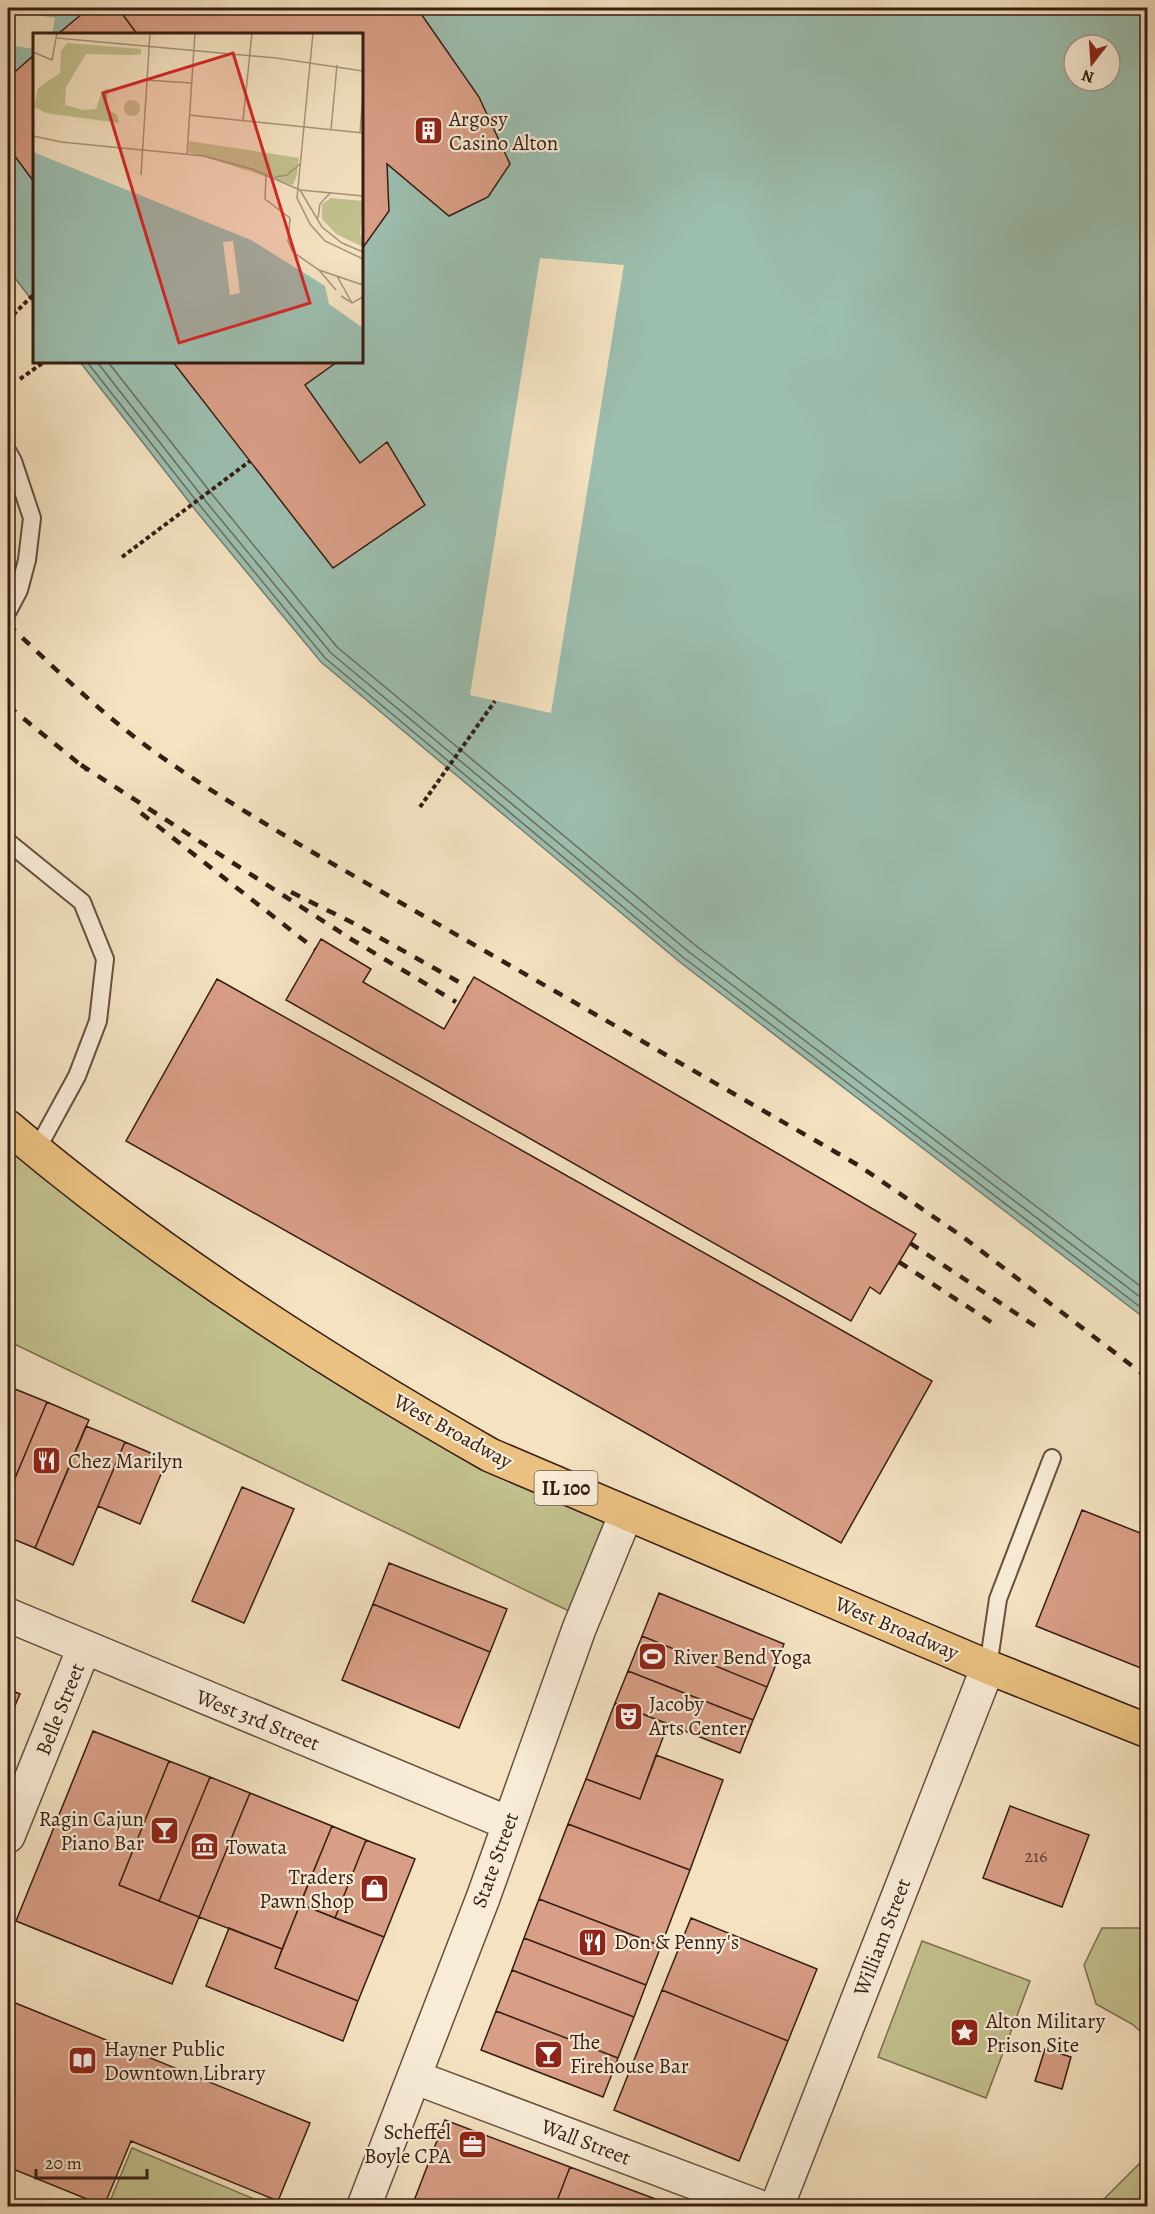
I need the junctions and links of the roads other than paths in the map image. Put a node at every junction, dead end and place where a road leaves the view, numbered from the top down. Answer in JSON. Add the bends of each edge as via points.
{"nodes":[{"id":1,"x":8,"y":452,"type":"edge"},
{"id":2,"x":8,"y":611,"type":"edge"},
{"id":3,"x":8,"y":842,"type":"edge"},
{"id":4,"x":8,"y":1127,"type":"edge"},
{"id":5,"x":36,"y":1151,"type":"junction"},
{"id":6,"x":1052,"y":1458,"type":"dead end"},
{"id":7,"x":626,"y":1514,"type":"junction"},
{"id":8,"x":8,"y":1615,"type":"edge"},
{"id":9,"x":84,"y":1648,"type":"junction"},
{"id":10,"x":988,"y":1667,"type":"junction"},
{"id":11,"x":1148,"y":1731,"type":"edge"},
{"id":12,"x":508,"y":1823,"type":"junction"},
{"id":13,"x":8,"y":1836,"type":"edge"},
{"id":14,"x":414,"y":2077,"type":"junction"},
{"id":15,"x":364,"y":2206,"type":"edge"},
{"id":16,"x":757,"y":2206,"type":"edge"},
{"id":17,"x":777,"y":2206,"type":"edge"}],
"edges":[{"from":1,"to":2,"type":"lane","via":[[32,518],[27,560]]},
{"from":3,"to":5,"type":"lane","via":[[82,902],[105,959],[98,1021],[77,1076]]},
{"from":4,"to":5,"type":"main road","name":"West Broadway","number":"IL 100"},
{"from":5,"to":7,"type":"main road","name":"West Broadway","number":"IL 100","via":[[140,1230],[278,1326],[420,1415],[490,1455]]},
{"from":6,"to":10,"type":"lane","via":[[998,1599]]},
{"from":7,"to":10,"type":"main road","name":"West Broadway","number":"IL 100"},
{"from":7,"to":12,"type":"street","name":"State Street"},
{"from":8,"to":9,"type":"street","name":"West 3rd Street"},
{"from":9,"to":12,"type":"street","name":"West 3rd Street"},
{"from":9,"to":13,"type":"street","name":"Belle Street"},
{"from":10,"to":11,"type":"main road","name":"West Broadway","number":"IL 100"},
{"from":10,"to":17,"type":"street","name":"William Street"},
{"from":12,"to":14,"type":"street","name":"State Street"},
{"from":14,"to":15,"type":"street","name":"State Street"},
{"from":14,"to":16,"type":"street","name":"Wall Street"}]}
